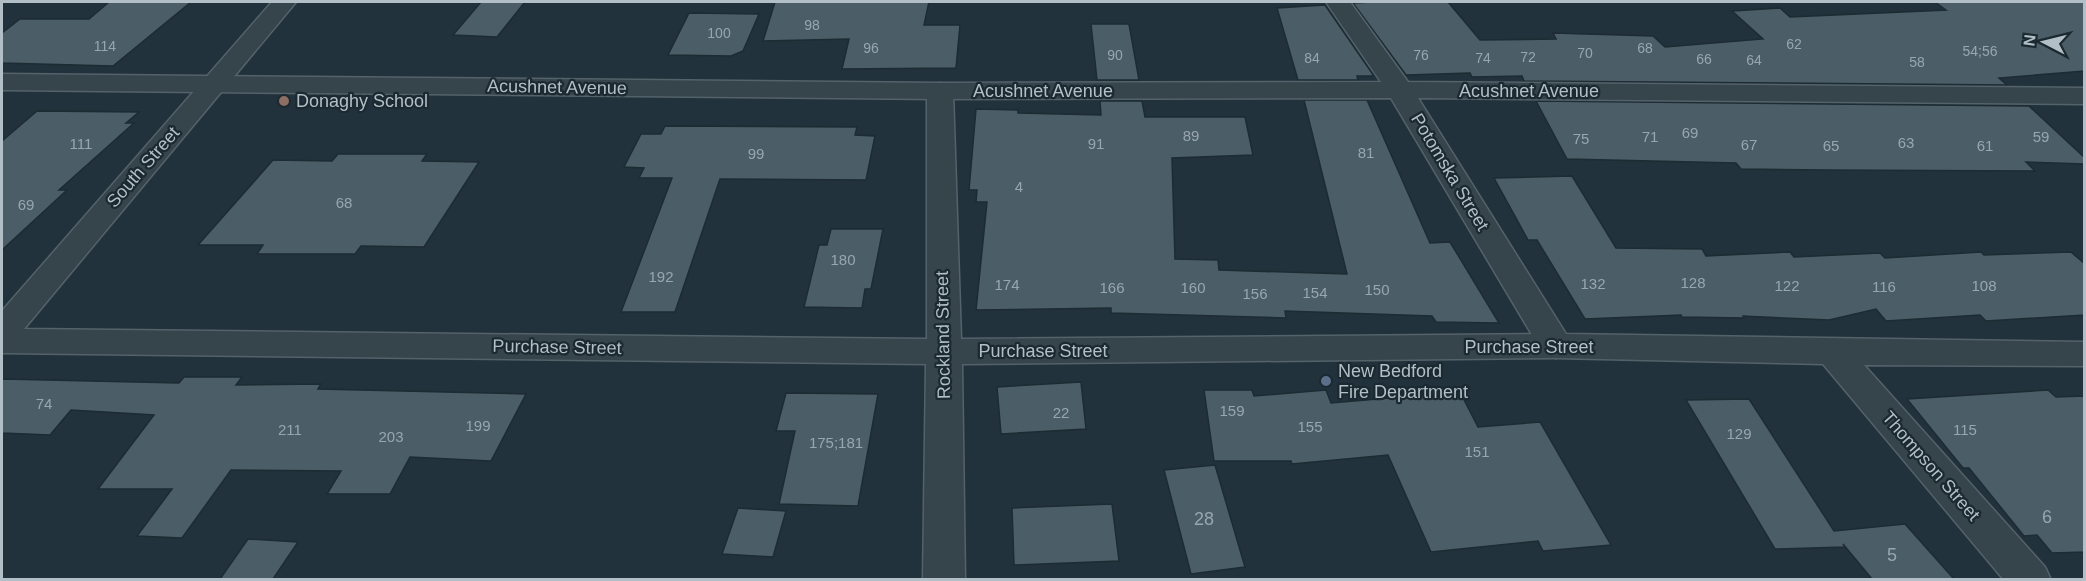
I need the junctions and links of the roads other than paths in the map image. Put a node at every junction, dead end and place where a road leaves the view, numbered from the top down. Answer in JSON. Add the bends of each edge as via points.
{"nodes":[{"id":1,"x":284,"y":2,"type":"edge"},
{"id":2,"x":1338,"y":2,"type":"edge"},
{"id":3,"x":2,"y":82,"type":"edge"},
{"id":4,"x":214,"y":84,"type":"junction"},
{"id":5,"x":1400,"y":90,"type":"junction"},
{"id":6,"x":940,"y":91,"type":"junction"},
{"id":7,"x":2085,"y":96,"type":"edge"},
{"id":8,"x":2,"y":333,"type":"edge"},
{"id":9,"x":2,"y":341,"type":"edge"},
{"id":10,"x":1556,"y":346,"type":"junction"},
{"id":11,"x":944,"y":351,"type":"junction"},
{"id":12,"x":1832,"y":352,"type":"junction"},
{"id":13,"x":2085,"y":354,"type":"edge"},
{"id":14,"x":944,"y":579,"type":"edge"},
{"id":15,"x":2030,"y":579,"type":"edge"}],
"edges":[{"from":1,"to":4,"type":"street","name":"South Street"},
{"from":2,"to":5,"type":"street","name":"Potomska Street"},
{"from":3,"to":4,"type":"street","name":"Acushnet Avenue"},
{"from":4,"to":6,"type":"street","name":"Acushnet Avenue"},
{"from":4,"to":8,"type":"street","name":"South Street"},
{"from":5,"to":6,"type":"street","name":"Acushnet Avenue"},
{"from":5,"to":7,"type":"street","name":"Acushnet Avenue"},
{"from":5,"to":10,"type":"street","name":"Potomska Street"},
{"from":6,"to":11,"type":"street","name":"Rockland Street"},
{"from":9,"to":11,"type":"street","name":"Purchase Street"},
{"from":10,"to":11,"type":"street","name":"Purchase Street"},
{"from":10,"to":12,"type":"street","name":"Purchase Street"},
{"from":11,"to":14,"type":"street","name":"Rockland Street"},
{"from":12,"to":13,"type":"street","name":"Purchase Street"},
{"from":12,"to":15,"type":"street","name":"Thompson Street"}]}
